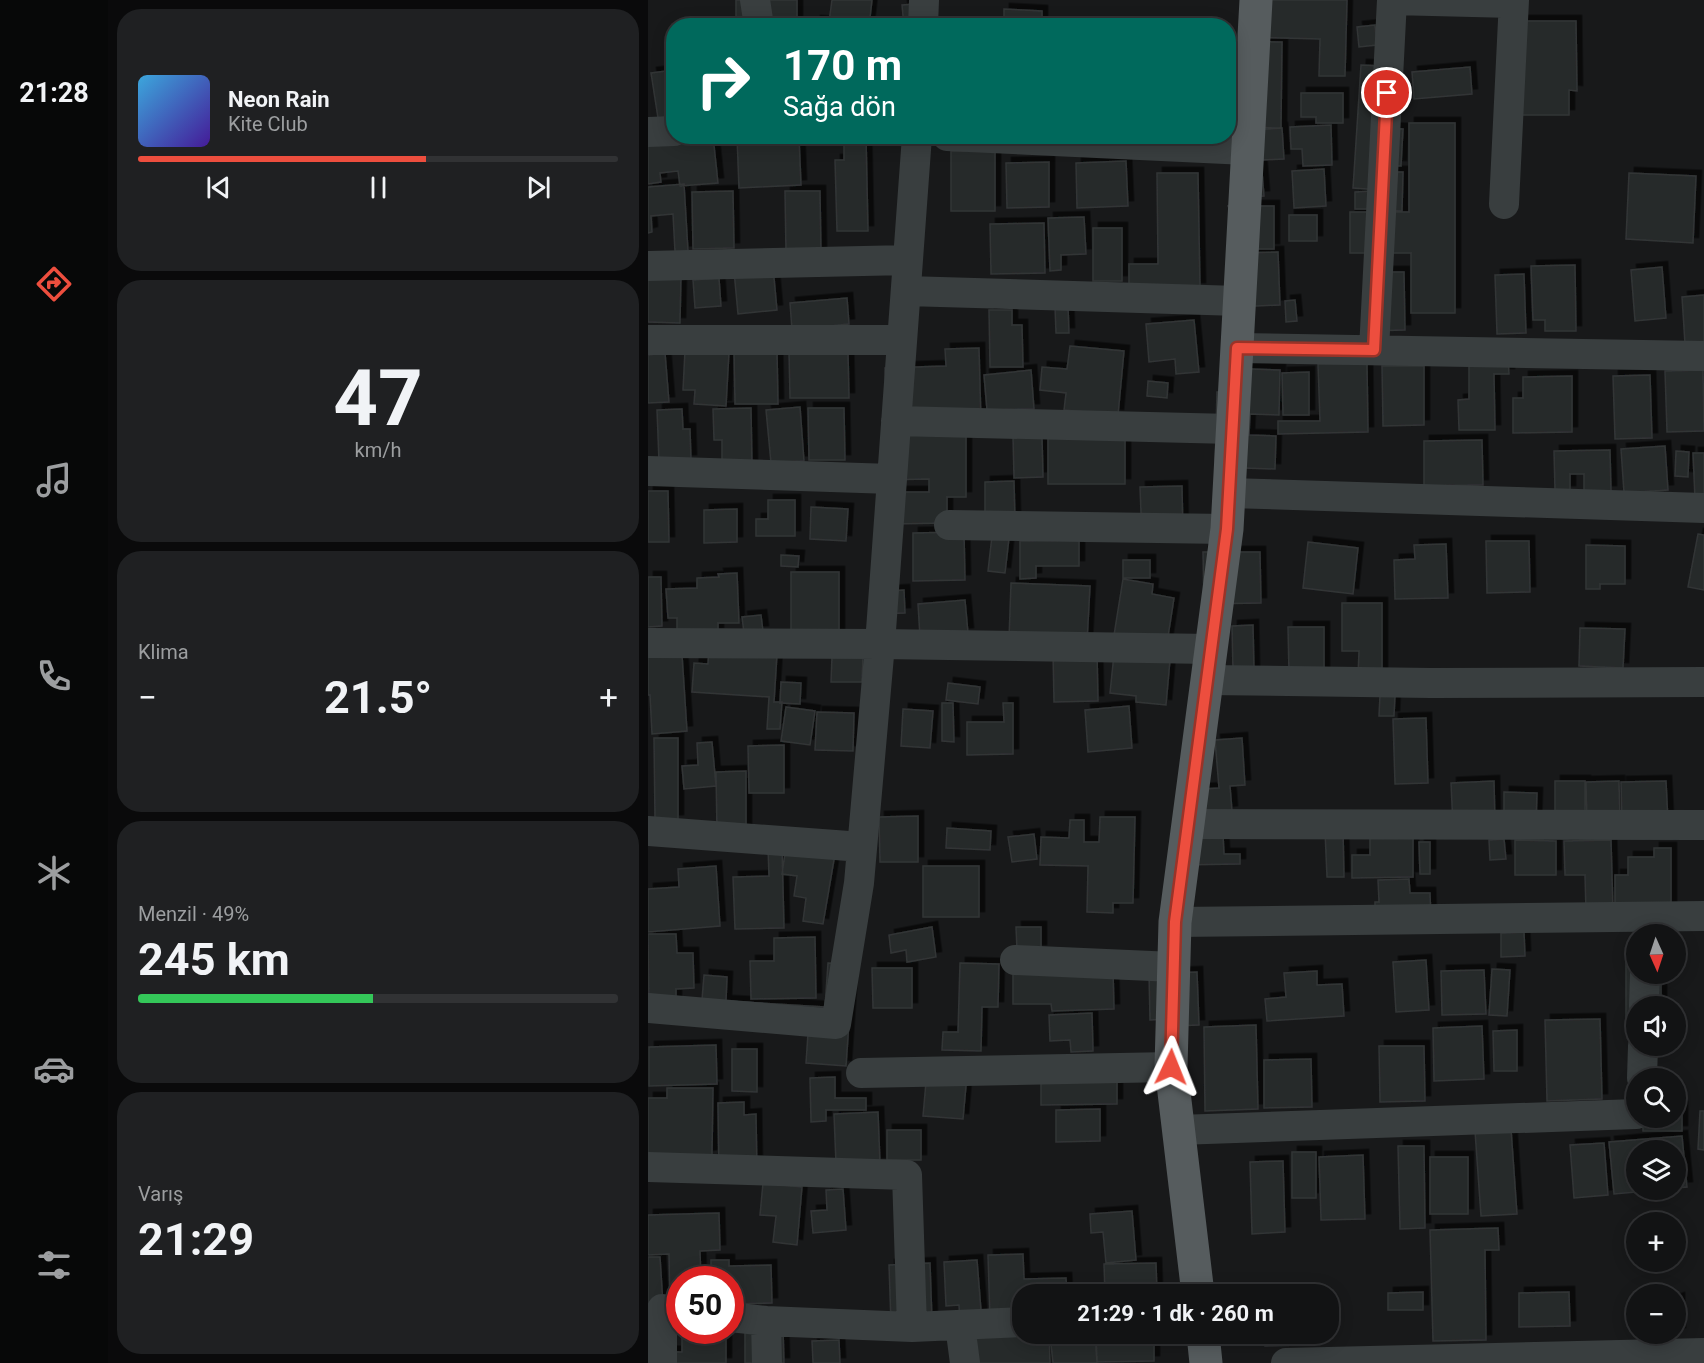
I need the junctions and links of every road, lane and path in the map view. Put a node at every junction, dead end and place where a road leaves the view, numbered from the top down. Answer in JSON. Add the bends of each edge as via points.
{"nodes":[{"id":1,"x":755,"y":0,"type":"edge"},
{"id":2,"x":924,"y":0,"type":"edge"},
{"id":3,"x":1256,"y":0,"type":"edge"},
{"id":4,"x":1513,"y":2,"type":"edge"},
{"id":5,"x":758,"y":18,"type":"edge"},
{"id":6,"x":923,"y":18,"type":"edge"},
{"id":7,"x":666,"y":131,"type":"edge"},
{"id":8,"x":648,"y":132,"type":"edge"},
{"id":9,"x":916,"y":144,"type":"edge"},
{"id":10,"x":1118,"y":144,"type":"edge"},
{"id":11,"x":1247,"y":150,"type":"junction"},
{"id":12,"x":1504,"y":204,"type":"dead end"},
{"id":13,"x":908,"y":260,"type":"junction"},
{"id":14,"x":648,"y":266,"type":"edge"},
{"id":15,"x":906,"y":291,"type":"junction"},
{"id":16,"x":1239,"y":301,"type":"junction"},
{"id":17,"x":648,"y":340,"type":"edge"},
{"id":18,"x":902,"y":340,"type":"junction"},
{"id":19,"x":1237,"y":348,"type":"junction"},
{"id":20,"x":1374,"y":350,"type":"junction"},
{"id":21,"x":1704,"y":356,"type":"edge"},
{"id":22,"x":896,"y":421,"type":"junction"},
{"id":23,"x":1232,"y":429,"type":"junction"},
{"id":24,"x":648,"y":471,"type":"edge"},
{"id":25,"x":892,"y":479,"type":"junction"},
{"id":26,"x":1229,"y":493,"type":"junction"},
{"id":27,"x":1704,"y":508,"type":"edge"},
{"id":28,"x":949,"y":525,"type":"dead end"},
{"id":29,"x":1227,"y":529,"type":"junction"},
{"id":30,"x":648,"y":643,"type":"edge"},
{"id":31,"x":880,"y":644,"type":"junction"},
{"id":32,"x":1209,"y":665,"type":"junction"},
{"id":33,"x":1704,"y":682,"type":"edge"},
{"id":34,"x":1188,"y":824,"type":"junction"},
{"id":35,"x":1704,"y":825,"type":"edge"},
{"id":36,"x":648,"y":831,"type":"edge"},
{"id":37,"x":862,"y":847,"type":"junction"},
{"id":38,"x":1704,"y":916,"type":"edge"},
{"id":39,"x":1175,"y":922,"type":"junction"},
{"id":40,"x":1658,"y":924,"type":"edge"},
{"id":41,"x":1626,"y":926,"type":"edge"},
{"id":42,"x":1015,"y":960,"type":"dead end"},
{"id":43,"x":1174,"y":967,"type":"junction"},
{"id":44,"x":648,"y":1008,"type":"edge"},
{"id":45,"x":1171,"y":1067,"type":"junction"},
{"id":46,"x":861,"y":1072,"type":"dead end"},
{"id":47,"x":1626,"y":1114,"type":"edge"},
{"id":48,"x":1178,"y":1130,"type":"junction"},
{"id":49,"x":648,"y":1167,"type":"edge"},
{"id":50,"x":1197,"y":1284,"type":"edge"},
{"id":51,"x":663,"y":1309,"type":"edge"},
{"id":52,"x":744,"y":1319,"type":"edge"},
{"id":53,"x":766,"y":1321,"type":"junction"},
{"id":54,"x":1012,"y":1323,"type":"edge"},
{"id":55,"x":960,"y":1325,"type":"junction"},
{"id":56,"x":912,"y":1327,"type":"junction"},
{"id":57,"x":1204,"y":1344,"type":"edge"},
{"id":58,"x":1704,"y":1353,"type":"edge"},
{"id":59,"x":662,"y":1363,"type":"edge"},
{"id":60,"x":767,"y":1363,"type":"edge"},
{"id":61,"x":965,"y":1363,"type":"edge"},
{"id":62,"x":1206,"y":1363,"type":"edge"},
{"id":63,"x":1286,"y":1363,"type":"edge"}],
"edges":[{"from":1,"to":5,"type":"street"},
{"from":2,"to":6,"type":"street"},
{"from":3,"to":11,"type":"main road"},
{"from":4,"to":12,"type":"street"},
{"from":4,"to":20,"type":"street","via":[[1392,0]]},
{"from":7,"to":8,"type":"street"},
{"from":9,"to":13,"type":"street"},
{"from":10,"to":11,"type":"street"},
{"from":11,"to":16,"type":"main road"},
{"from":13,"to":14,"type":"street"},
{"from":13,"to":15,"type":"street"},
{"from":15,"to":16,"type":"street"},
{"from":15,"to":18,"type":"street"},
{"from":16,"to":19,"type":"main road"},
{"from":17,"to":18,"type":"street"},
{"from":18,"to":22,"type":"street"},
{"from":19,"to":20,"type":"street"},
{"from":19,"to":23,"type":"main road"},
{"from":20,"to":21,"type":"street"},
{"from":22,"to":23,"type":"street"},
{"from":22,"to":25,"type":"street"},
{"from":23,"to":26,"type":"main road"},
{"from":24,"to":25,"type":"street"},
{"from":25,"to":31,"type":"street"},
{"from":26,"to":27,"type":"street"},
{"from":26,"to":29,"type":"main road"},
{"from":28,"to":29,"type":"street"},
{"from":29,"to":32,"type":"main road"},
{"from":30,"to":31,"type":"street"},
{"from":31,"to":32,"type":"street"},
{"from":31,"to":37,"type":"street"},
{"from":32,"to":33,"type":"street","via":[[1431,683]]},
{"from":32,"to":34,"type":"main road"},
{"from":34,"to":35,"type":"street"},
{"from":34,"to":39,"type":"main road"},
{"from":36,"to":37,"type":"street"},
{"from":37,"to":44,"type":"street","via":[[836,1024]]},
{"from":38,"to":40,"type":"street"},
{"from":39,"to":41,"type":"street"},
{"from":39,"to":43,"type":"main road"},
{"from":42,"to":43,"type":"street"},
{"from":43,"to":45,"type":"main road"},
{"from":45,"to":46,"type":"street"},
{"from":45,"to":48,"type":"main road"},
{"from":47,"to":48,"type":"street"},
{"from":48,"to":50,"type":"main road"},
{"from":49,"to":56,"type":"street","via":[[907,1175]]},
{"from":51,"to":59,"type":"street"},
{"from":52,"to":53,"type":"street"},
{"from":53,"to":56,"type":"street"},
{"from":53,"to":60,"type":"street"},
{"from":54,"to":55,"type":"street"},
{"from":55,"to":56,"type":"street"},
{"from":55,"to":61,"type":"street"},
{"from":57,"to":62,"type":"main road"},
{"from":58,"to":63,"type":"street"}]}
